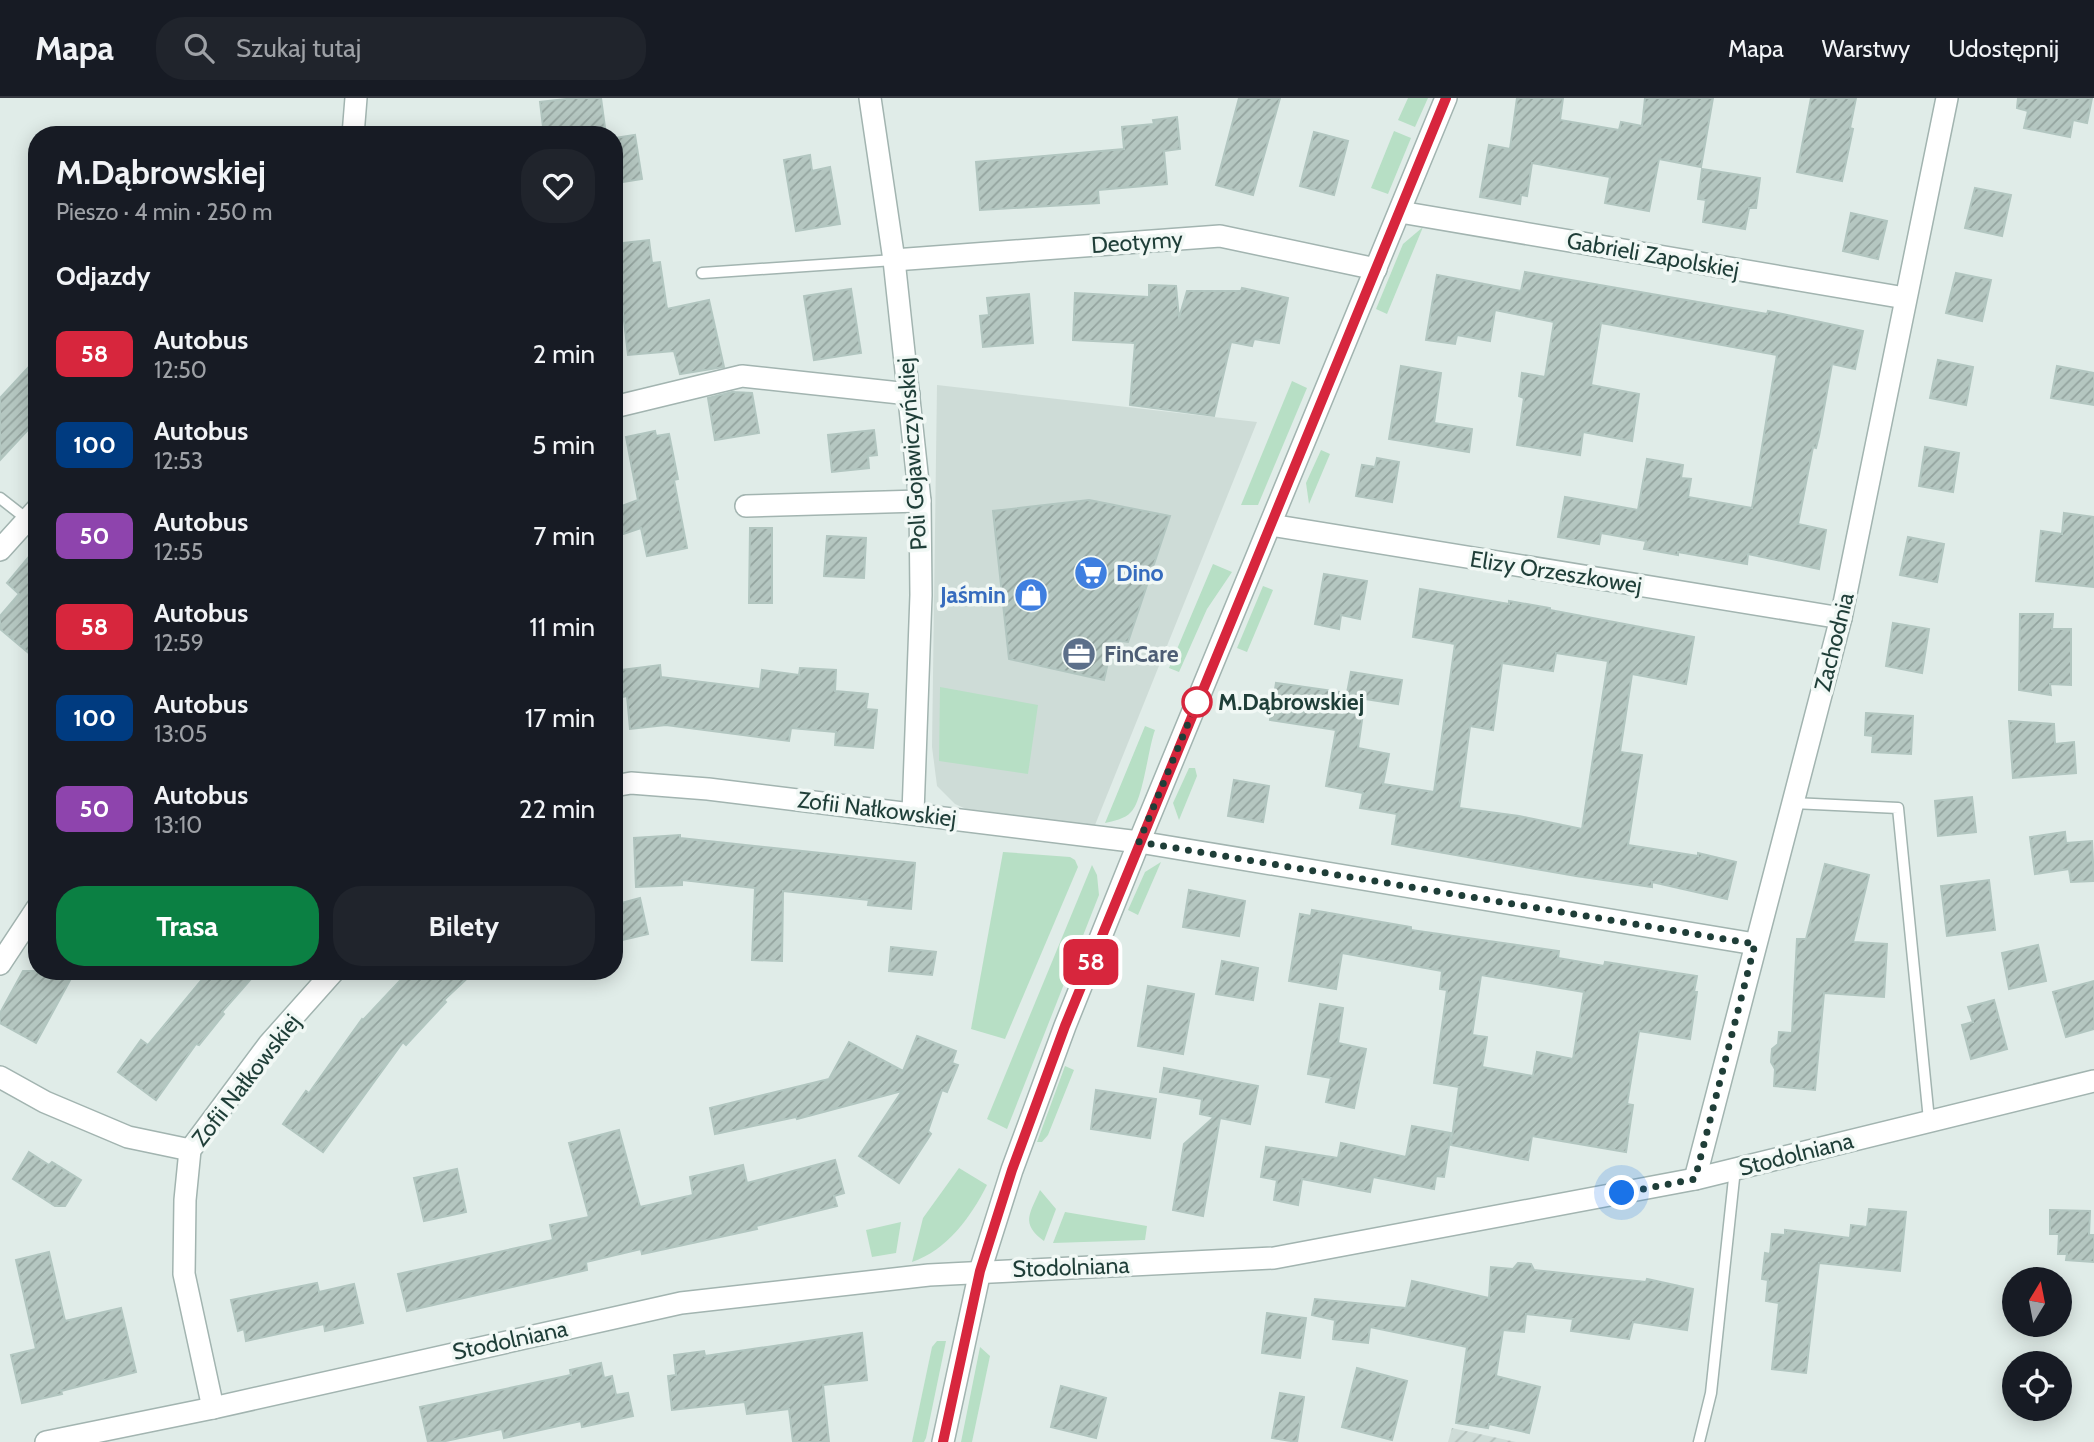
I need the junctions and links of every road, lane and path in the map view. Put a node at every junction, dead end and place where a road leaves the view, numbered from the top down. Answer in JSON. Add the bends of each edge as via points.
{"nodes":[{"id":1,"x":356,"y":98,"type":"edge"},
{"id":2,"x":870,"y":98,"type":"edge"},
{"id":3,"x":1446,"y":98,"type":"edge"},
{"id":4,"x":1947,"y":98,"type":"edge"},
{"id":5,"x":354,"y":126,"type":"edge"},
{"id":6,"x":1400,"y":212,"type":"junction"},
{"id":7,"x":894,"y":260,"type":"junction"},
{"id":8,"x":1376,"y":269,"type":"junction"},
{"id":9,"x":702,"y":273,"type":"dead end"},
{"id":10,"x":1905,"y":298,"type":"junction"},
{"id":11,"x":909,"y":394,"type":"junction"},
{"id":12,"x":623,"y":405,"type":"edge"},
{"id":13,"x":0,"y":498,"type":"edge"},
{"id":14,"x":920,"y":501,"type":"junction"},
{"id":15,"x":746,"y":506,"type":"dead end"},
{"id":16,"x":28,"y":512,"type":"edge"},
{"id":17,"x":28,"y":518,"type":"edge"},
{"id":18,"x":1271,"y":525,"type":"junction"},
{"id":19,"x":0,"y":550,"type":"edge"},
{"id":20,"x":1841,"y":618,"type":"junction"},
{"id":21,"x":623,"y":784,"type":"edge"},
{"id":22,"x":1793,"y":803,"type":"junction"},
{"id":23,"x":913,"y":813,"type":"junction"},
{"id":24,"x":1139,"y":842,"type":"junction"},
{"id":25,"x":28,"y":922,"type":"edge"},
{"id":26,"x":1755,"y":944,"type":"junction"},
{"id":27,"x":0,"y":964,"type":"edge"},
{"id":28,"x":326,"y":980,"type":"edge"},
{"id":29,"x":0,"y":1077,"type":"edge"},
{"id":30,"x":2094,"y":1081,"type":"edge"},
{"id":31,"x":1929,"y":1121,"type":"junction"},
{"id":32,"x":190,"y":1150,"type":"junction"},
{"id":33,"x":1735,"y":1169,"type":"junction"},
{"id":34,"x":1695,"y":1179,"type":"junction"},
{"id":35,"x":980,"y":1271,"type":"junction"},
{"id":36,"x":213,"y":1408,"type":"junction"},
{"id":37,"x":46,"y":1442,"type":"edge"},
{"id":38,"x":943,"y":1442,"type":"edge"},
{"id":39,"x":1699,"y":1442,"type":"edge"}],
"edges":[{"from":1,"to":5,"type":"street"},
{"from":2,"to":7,"type":"street","name":"Poli Gojawiczyńskiej"},
{"from":3,"to":6,"type":"street"},
{"from":4,"to":10,"type":"street","name":"Zachodnia"},
{"from":6,"to":8,"type":"street"},
{"from":6,"to":10,"type":"street","name":"Gabrieli Zapolskiej"},
{"from":7,"to":8,"type":"street","name":"Deotymy","via":[[1220,236]]},
{"from":7,"to":9,"type":"lane"},
{"from":7,"to":11,"type":"street","name":"Poli Gojawiczyńskiej"},
{"from":8,"to":18,"type":"street"},
{"from":10,"to":20,"type":"street","name":"Zachodnia"},
{"from":11,"to":12,"type":"street","via":[[742,376]]},
{"from":11,"to":14,"type":"street","name":"Poli Gojawiczyńskiej"},
{"from":13,"to":16,"type":"lane"},
{"from":14,"to":15,"type":"street"},
{"from":14,"to":23,"type":"street","name":"Poli Gojawiczyńskiej"},
{"from":17,"to":19,"type":"street"},
{"from":18,"to":20,"type":"street","name":"Elizy Orzeszkowej"},
{"from":18,"to":24,"type":"street"},
{"from":20,"to":22,"type":"street","name":"Zachodnia"},
{"from":21,"to":23,"type":"street","name":"Zofii Nałkowskiej","via":[[708,789]]},
{"from":22,"to":26,"type":"street","name":"Zachodnia"},
{"from":22,"to":31,"type":"lane","via":[[1898,808]]},
{"from":23,"to":24,"type":"street","name":"Zofii Nałkowskiej"},
{"from":24,"to":26,"type":"street","name":"Zofii Nałkowskiej"},
{"from":24,"to":35,"type":"street","via":[[1065,1026]]},
{"from":25,"to":27,"type":"street"},
{"from":26,"to":34,"type":"street","name":"Zachodnia"},
{"from":28,"to":32,"type":"street","name":"Zofii Nałkowskiej","via":[[269,1044]]},
{"from":29,"to":32,"type":"street","via":[[45,1102],[128,1137]]},
{"from":30,"to":31,"type":"street","name":"Stodolniana"},
{"from":31,"to":33,"type":"street","name":"Stodolniana"},
{"from":32,"to":36,"type":"street","name":"Zofii Nałkowskiej","via":[[184,1274]]},
{"from":33,"to":34,"type":"street","name":"Stodolniana"},
{"from":33,"to":39,"type":"lane","via":[[1711,1393]]},
{"from":34,"to":35,"type":"street","name":"Stodolniana","via":[[1274,1258]]},
{"from":35,"to":36,"type":"street","name":"Stodolniana","via":[[681,1303]]},
{"from":35,"to":38,"type":"street"},
{"from":36,"to":37,"type":"street","name":"Stodolniana"}]}
